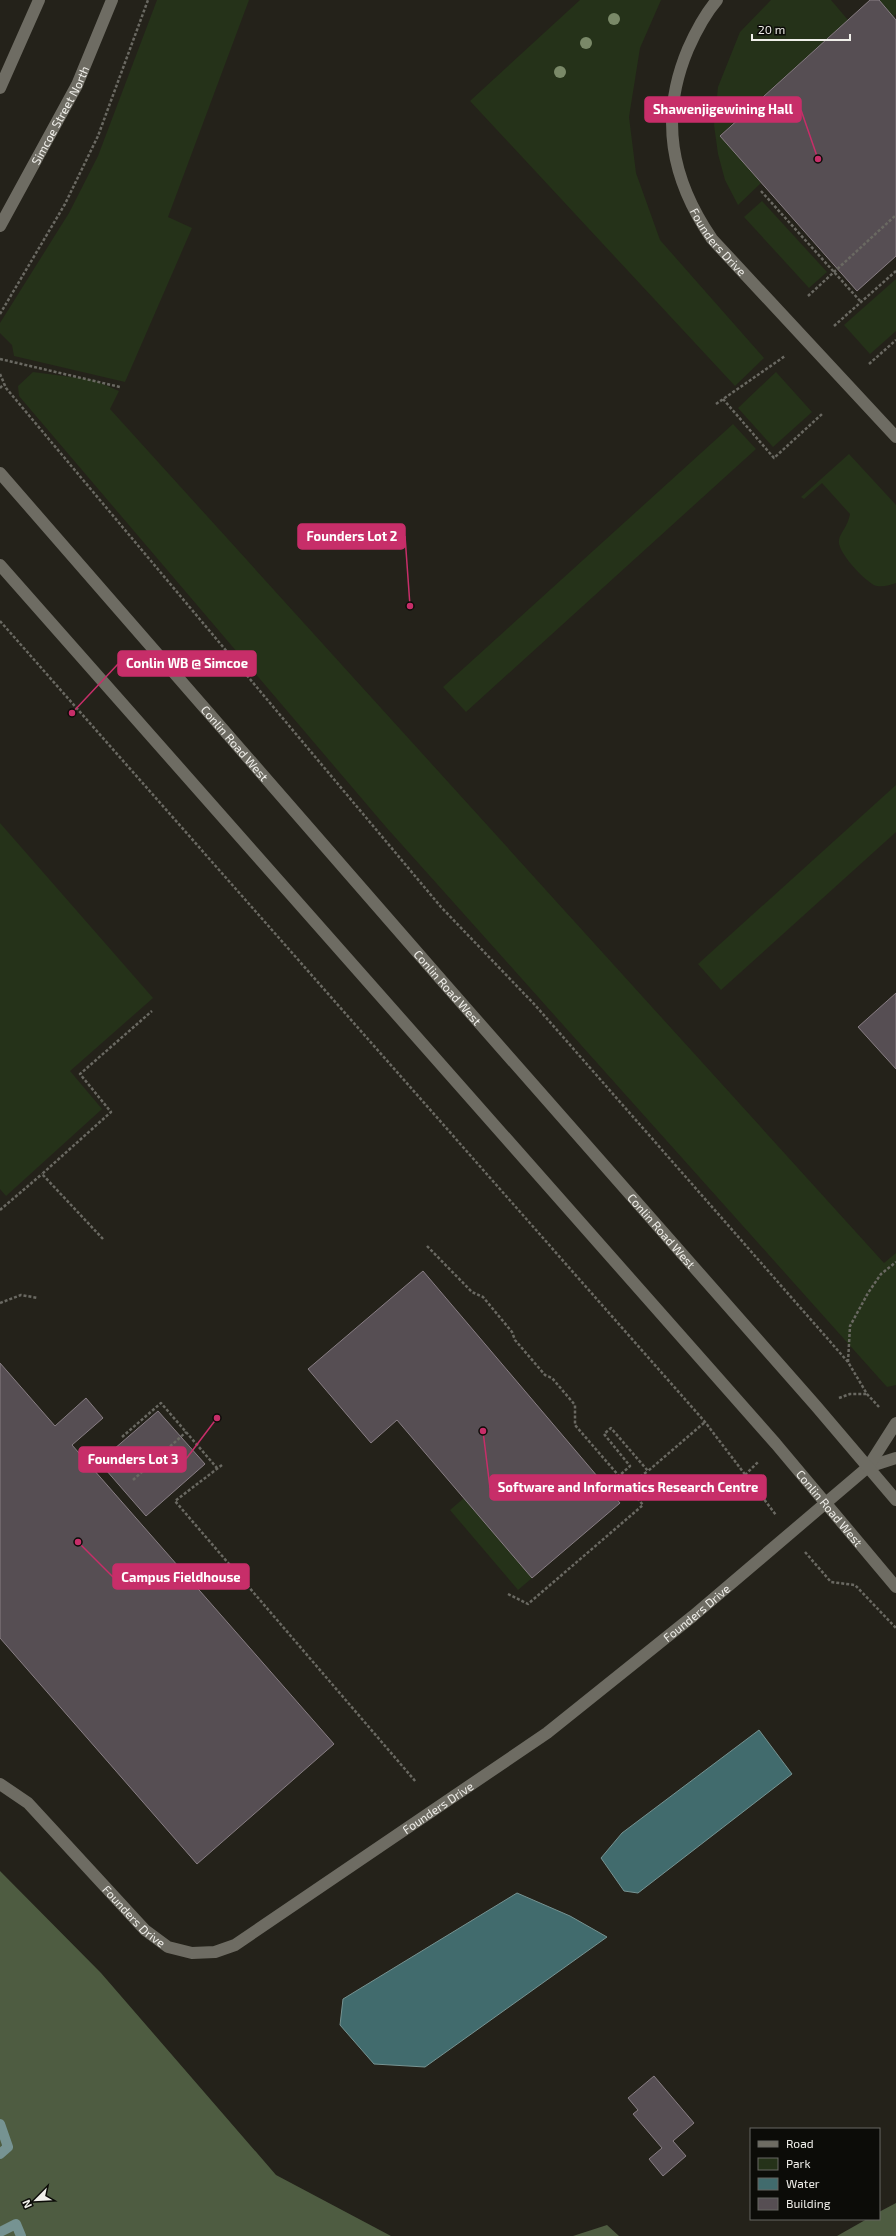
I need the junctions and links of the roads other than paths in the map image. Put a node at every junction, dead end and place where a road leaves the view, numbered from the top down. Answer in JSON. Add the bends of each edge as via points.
{"nodes":[{"id":1,"x":39,"y":0,"type":"edge"},
{"id":2,"x":112,"y":0,"type":"edge"},
{"id":3,"x":717,"y":0,"type":"edge"},
{"id":4,"x":0,"y":88,"type":"edge"},
{"id":5,"x":0,"y":226,"type":"edge"},
{"id":6,"x":896,"y":437,"type":"edge"},
{"id":7,"x":0,"y":473,"type":"edge"},
{"id":8,"x":0,"y":565,"type":"edge"},
{"id":9,"x":896,"y":1423,"type":"edge"},
{"id":10,"x":896,"y":1458,"type":"edge"},
{"id":11,"x":868,"y":1467,"type":"junction"},
{"id":12,"x":896,"y":1500,"type":"edge"},
{"id":13,"x":825,"y":1504,"type":"junction"},
{"id":14,"x":896,"y":1587,"type":"edge"},
{"id":15,"x":0,"y":1784,"type":"edge"}],
"edges":[{"from":1,"to":4,"type":"street"},
{"from":2,"to":5,"type":"street","name":"Simcoe Street North","via":[[77,85]]},
{"from":3,"to":6,"type":"street","name":"Founders Drive","via":[[705,14],[694,36],[682,65],[674,96],[672,126],[682,184],[695,214],[712,239]]},
{"from":7,"to":11,"type":"street","name":"Conlin Road West"},
{"from":8,"to":13,"type":"street","name":"Conlin Road West","via":[[755,1420]]},
{"from":9,"to":11,"type":"street","name":"Founders Drive"},
{"from":10,"to":11,"type":"street","name":"Founders Drive"},
{"from":11,"to":12,"type":"street","name":"Conlin Road West"},
{"from":11,"to":13,"type":"street","name":"Founders Drive"},
{"from":13,"to":14,"type":"street","name":"Conlin Road West"},
{"from":13,"to":15,"type":"street","name":"Founders Drive","via":[[693,1616],[548,1733],[235,1945],[215,1952],[192,1953],[168,1947],[145,1930],[28,1803]]}]}
